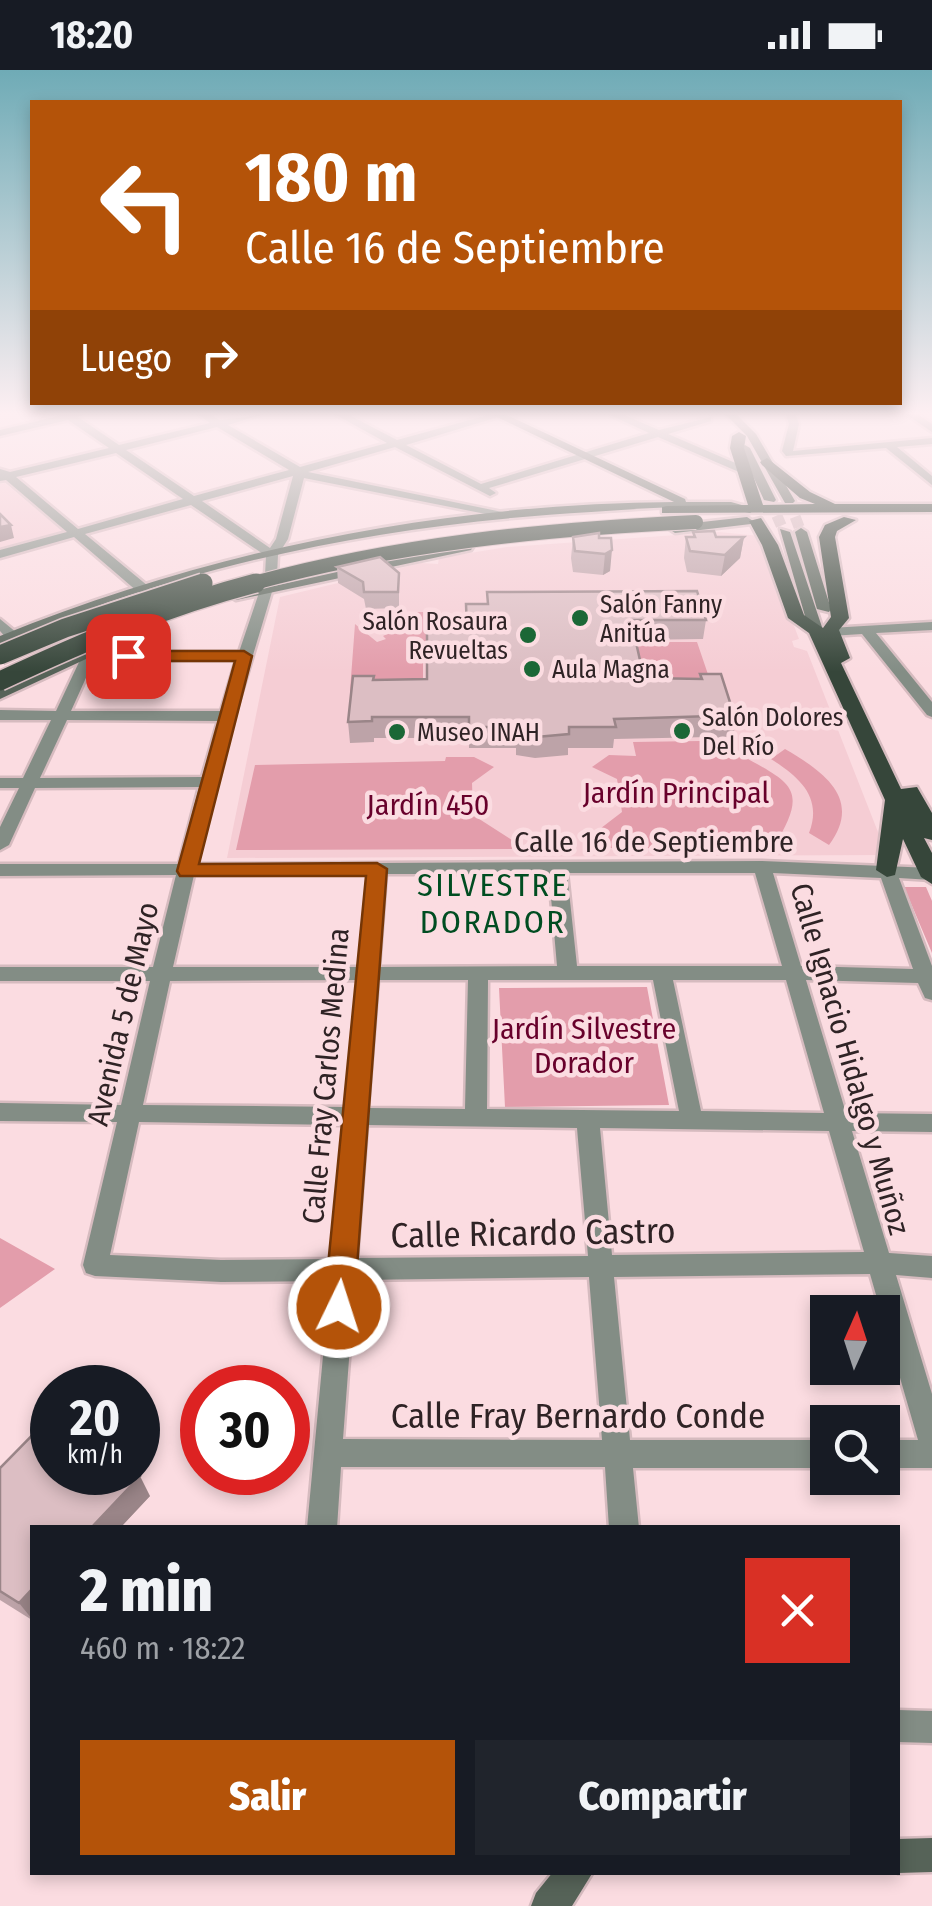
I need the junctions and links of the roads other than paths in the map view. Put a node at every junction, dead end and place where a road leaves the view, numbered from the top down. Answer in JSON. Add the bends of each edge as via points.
{"nodes":[{"id":1,"x":36,"y":501,"type":"edge"},
{"id":2,"x":189,"y":501,"type":"edge"},
{"id":3,"x":192,"y":501,"type":"edge"},
{"id":4,"x":292,"y":501,"type":"edge"},
{"id":5,"x":438,"y":501,"type":"edge"},
{"id":6,"x":501,"y":501,"type":"edge"},
{"id":7,"x":681,"y":501,"type":"edge"},
{"id":8,"x":752,"y":501,"type":"edge"},
{"id":9,"x":753,"y":501,"type":"edge"},
{"id":10,"x":816,"y":501,"type":"edge"},
{"id":11,"x":688,"y":504,"type":"junction"},
{"id":12,"x":932,"y":508,"type":"edge"},
{"id":13,"x":518,"y":511,"type":"junction"},
{"id":14,"x":756,"y":512,"type":"junction"},
{"id":15,"x":501,"y":513,"type":"junction"},
{"id":16,"x":844,"y":514,"type":"junction"},
{"id":17,"x":932,"y":519,"type":"edge"},
{"id":18,"x":77,"y":532,"type":"junction"},
{"id":19,"x":380,"y":532,"type":"junction"},
{"id":20,"x":784,"y":532,"type":"tunnel mouth"},
{"id":21,"x":801,"y":532,"type":"tunnel mouth"},
{"id":22,"x":0,"y":554,"type":"edge"},
{"id":23,"x":272,"y":560,"type":"junction"},
{"id":24,"x":391,"y":561,"type":"junction"},
{"id":25,"x":143,"y":589,"type":"junction"},
{"id":26,"x":266,"y":589,"type":"junction"},
{"id":27,"x":190,"y":612,"type":"junction"},
{"id":28,"x":0,"y":624,"type":"edge"},
{"id":29,"x":932,"y":626,"type":"edge"},
{"id":30,"x":866,"y":630,"type":"junction"},
{"id":31,"x":825,"y":631,"type":"junction"},
{"id":32,"x":6,"y":638,"type":"edge"},
{"id":33,"x":0,"y":655,"type":"edge"},
{"id":34,"x":85,"y":656,"type":"junction"},
{"id":35,"x":244,"y":656,"type":"junction"},
{"id":36,"x":0,"y":681,"type":"edge"},
{"id":37,"x":0,"y":695,"type":"edge"},
{"id":38,"x":932,"y":712,"type":"edge"},
{"id":39,"x":61,"y":714,"type":"junction"},
{"id":40,"x":0,"y":715,"type":"edge"},
{"id":41,"x":226,"y":716,"type":"junction"},
{"id":42,"x":0,"y":782,"type":"edge"},
{"id":43,"x":210,"y":782,"type":"junction"},
{"id":44,"x":30,"y":783,"type":"junction"},
{"id":45,"x":896,"y":800,"type":"junction"},
{"id":46,"x":932,"y":834,"type":"edge"},
{"id":47,"x":0,"y":845,"type":"edge"},
{"id":48,"x":762,"y":868,"type":"junction"},
{"id":49,"x":377,"y":869,"type":"junction"},
{"id":50,"x":0,"y":870,"type":"edge"},
{"id":51,"x":558,"y":870,"type":"junction"},
{"id":52,"x":887,"y":870,"type":"junction"},
{"id":53,"x":187,"y":871,"type":"junction"},
{"id":54,"x":930,"y":871,"type":"edge"},
{"id":55,"x":794,"y":972,"type":"junction"},
{"id":56,"x":0,"y":974,"type":"edge"},
{"id":57,"x":162,"y":974,"type":"junction"},
{"id":58,"x":366,"y":974,"type":"junction"},
{"id":59,"x":478,"y":974,"type":"junction"},
{"id":60,"x":568,"y":975,"type":"junction"},
{"id":61,"x":662,"y":976,"type":"junction"},
{"id":62,"x":928,"y":985,"type":"edge"},
{"id":63,"x":0,"y":1112,"type":"edge"},
{"id":64,"x":131,"y":1115,"type":"junction"},
{"id":65,"x":354,"y":1118,"type":"junction"},
{"id":66,"x":476,"y":1120,"type":"junction"},
{"id":67,"x":588,"y":1120,"type":"junction"},
{"id":68,"x":692,"y":1120,"type":"junction"},
{"id":69,"x":838,"y":1120,"type":"junction"},
{"id":70,"x":932,"y":1123,"type":"edge"},
{"id":71,"x":99,"y":1246,"type":"joint"},
{"id":72,"x":880,"y":1263,"type":"junction"},
{"id":73,"x":599,"y":1266,"type":"junction"},
{"id":74,"x":932,"y":1267,"type":"edge"},
{"id":75,"x":342,"y":1270,"type":"junction"},
{"id":76,"x":932,"y":1440,"type":"edge"},
{"id":77,"x":328,"y":1453,"type":"junction"},
{"id":78,"x":617,"y":1454,"type":"junction"},
{"id":79,"x":810,"y":1454,"type":"edge"},
{"id":80,"x":900,"y":1454,"type":"edge"},
{"id":81,"x":932,"y":1454,"type":"edge"},
{"id":82,"x":322,"y":1525,"type":"edge"},
{"id":83,"x":624,"y":1525,"type":"edge"},
{"id":84,"x":900,"y":1726,"type":"edge"},
{"id":85,"x":932,"y":1727,"type":"edge"},
{"id":86,"x":932,"y":1855,"type":"edge"},
{"id":87,"x":900,"y":1856,"type":"edge"},
{"id":88,"x":574,"y":1875,"type":"edge"},
{"id":89,"x":548,"y":1906,"type":"edge"}],
"edges":[{"from":1,"to":18,"type":"street"},
{"from":2,"to":18,"type":"street"},
{"from":3,"to":23,"type":"street"},
{"from":4,"to":23,"type":"street","name":"Avenida 5 de Mayo"},
{"from":5,"to":15,"type":"street"},
{"from":6,"to":13,"type":"street"},
{"from":7,"to":11,"type":"street"},
{"from":8,"to":14,"type":"main road"},
{"from":9,"to":14,"type":"street"},
{"from":10,"to":16,"type":"main road"},
{"from":11,"to":13,"type":"street"},
{"from":11,"to":14,"type":"street","via":[[731,504]]},
{"from":12,"to":16,"type":"main road"},
{"from":13,"to":15,"type":"street"},
{"from":14,"to":16,"type":"main road"},
{"from":14,"to":24,"type":"street"},
{"from":14,"to":31,"type":"main road","via":[[797,618]]},
{"from":14,"to":33,"type":"main road","bridge":true,"via":[[533,518],[338,550],[153,598]]},
{"from":14,"to":36,"type":"main road","bridge":true,"via":[[520,532],[308,571],[192,604]]},
{"from":15,"to":19,"type":"street"},
{"from":16,"to":17,"type":"main road"},
{"from":16,"to":31,"type":"main road","via":[[828,530],[840,618]]},
{"from":18,"to":22,"type":"street"},
{"from":18,"to":25,"type":"street"},
{"from":19,"to":23,"type":"street"},
{"from":19,"to":24,"type":"street","via":[[374,545]]},
{"from":20,"to":31,"type":"street"},
{"from":21,"to":31,"type":"street"},
{"from":23,"to":25,"type":"street"},
{"from":23,"to":26,"type":"street","name":"Avenida 5 de Mayo"},
{"from":24,"to":26,"type":"street"},
{"from":25,"to":27,"type":"street","via":[[175,593],[188,600]]},
{"from":25,"to":32,"type":"street"},
{"from":26,"to":27,"type":"street"},
{"from":26,"to":35,"type":"street","name":"Avenida 5 de Mayo"},
{"from":27,"to":34,"type":"street"},
{"from":28,"to":32,"type":"street"},
{"from":29,"to":30,"type":"street"},
{"from":30,"to":31,"type":"street"},
{"from":30,"to":38,"type":"street"},
{"from":31,"to":45,"type":"main road"},
{"from":31,"to":46,"type":"main road"},
{"from":34,"to":35,"type":"street"},
{"from":34,"to":37,"type":"street"},
{"from":34,"to":39,"type":"street"},
{"from":35,"to":41,"type":"street","name":"Avenida 5 de Mayo"},
{"from":39,"to":40,"type":"street"},
{"from":39,"to":41,"type":"street"},
{"from":39,"to":44,"type":"street"},
{"from":41,"to":43,"type":"street","name":"Avenida 5 de Mayo"},
{"from":42,"to":44,"type":"street"},
{"from":43,"to":44,"type":"street"},
{"from":43,"to":53,"type":"street","name":"Avenida 5 de Mayo"},
{"from":44,"to":47,"type":"street"},
{"from":45,"to":52,"type":"main road"},
{"from":45,"to":54,"type":"main road"},
{"from":48,"to":51,"type":"street","name":"Calle 16 de Septiembre"},
{"from":48,"to":52,"type":"street","name":"Calle 16 de Septiembre"},
{"from":48,"to":55,"type":"street","name":"Calle Ignacio Hidalgo y Muñoz"},
{"from":49,"to":51,"type":"street","name":"Calle 16 de Septiembre"},
{"from":49,"to":53,"type":"street","name":"Calle 16 de Septiembre"},
{"from":49,"to":58,"type":"street","name":"Calle Fray Carlos Medina"},
{"from":50,"to":53,"type":"street","name":"Calle 16 de Septiembre"},
{"from":51,"to":60,"type":"street"},
{"from":52,"to":54,"type":"street","name":"Calle 16 de Septiembre"},
{"from":52,"to":62,"type":"street"},
{"from":53,"to":57,"type":"street","name":"Avenida 5 de Mayo"},
{"from":55,"to":61,"type":"street"},
{"from":55,"to":62,"type":"street"},
{"from":55,"to":69,"type":"street","name":"Calle Ignacio Hidalgo y Muñoz"},
{"from":56,"to":57,"type":"street"},
{"from":57,"to":58,"type":"street"},
{"from":57,"to":64,"type":"street","name":"Avenida 5 de Mayo"},
{"from":58,"to":59,"type":"street"},
{"from":58,"to":65,"type":"street","name":"Calle Fray Carlos Medina"},
{"from":59,"to":60,"type":"street"},
{"from":59,"to":66,"type":"street"},
{"from":60,"to":61,"type":"street"},
{"from":61,"to":68,"type":"street"},
{"from":63,"to":64,"type":"street"},
{"from":64,"to":65,"type":"street"},
{"from":64,"to":71,"type":"street","name":"Avenida 5 de Mayo"},
{"from":65,"to":66,"type":"street"},
{"from":65,"to":75,"type":"street","name":"Calle Fray Carlos Medina"},
{"from":66,"to":67,"type":"street"},
{"from":67,"to":68,"type":"street"},
{"from":67,"to":73,"type":"street"},
{"from":68,"to":69,"type":"street"},
{"from":69,"to":70,"type":"street"},
{"from":69,"to":72,"type":"street","name":"Calle Ignacio Hidalgo y Muñoz"},
{"from":71,"to":75,"type":"street","name":"Calle Ricardo Castro","via":[[95,1265]]},
{"from":72,"to":73,"type":"street","name":"Calle Ricardo Castro"},
{"from":72,"to":74,"type":"street","name":"Calle Ricardo Castro"},
{"from":72,"to":76,"type":"street","name":"Calle Ignacio Hidalgo y Muñoz"},
{"from":73,"to":75,"type":"street","name":"Calle Ricardo Castro"},
{"from":73,"to":78,"type":"street"},
{"from":75,"to":77,"type":"street","name":"Calle Fray Carlos Medina"},
{"from":77,"to":78,"type":"street","name":"Calle Fray Bernardo Conde"},
{"from":77,"to":82,"type":"street","name":"Calle Fray Carlos Medina"},
{"from":78,"to":79,"type":"street","name":"Calle Fray Bernardo Conde"},
{"from":78,"to":83,"type":"street"},
{"from":80,"to":81,"type":"street"},
{"from":84,"to":85,"type":"street"},
{"from":86,"to":87,"type":"street"},
{"from":88,"to":89,"type":"street"}]}
